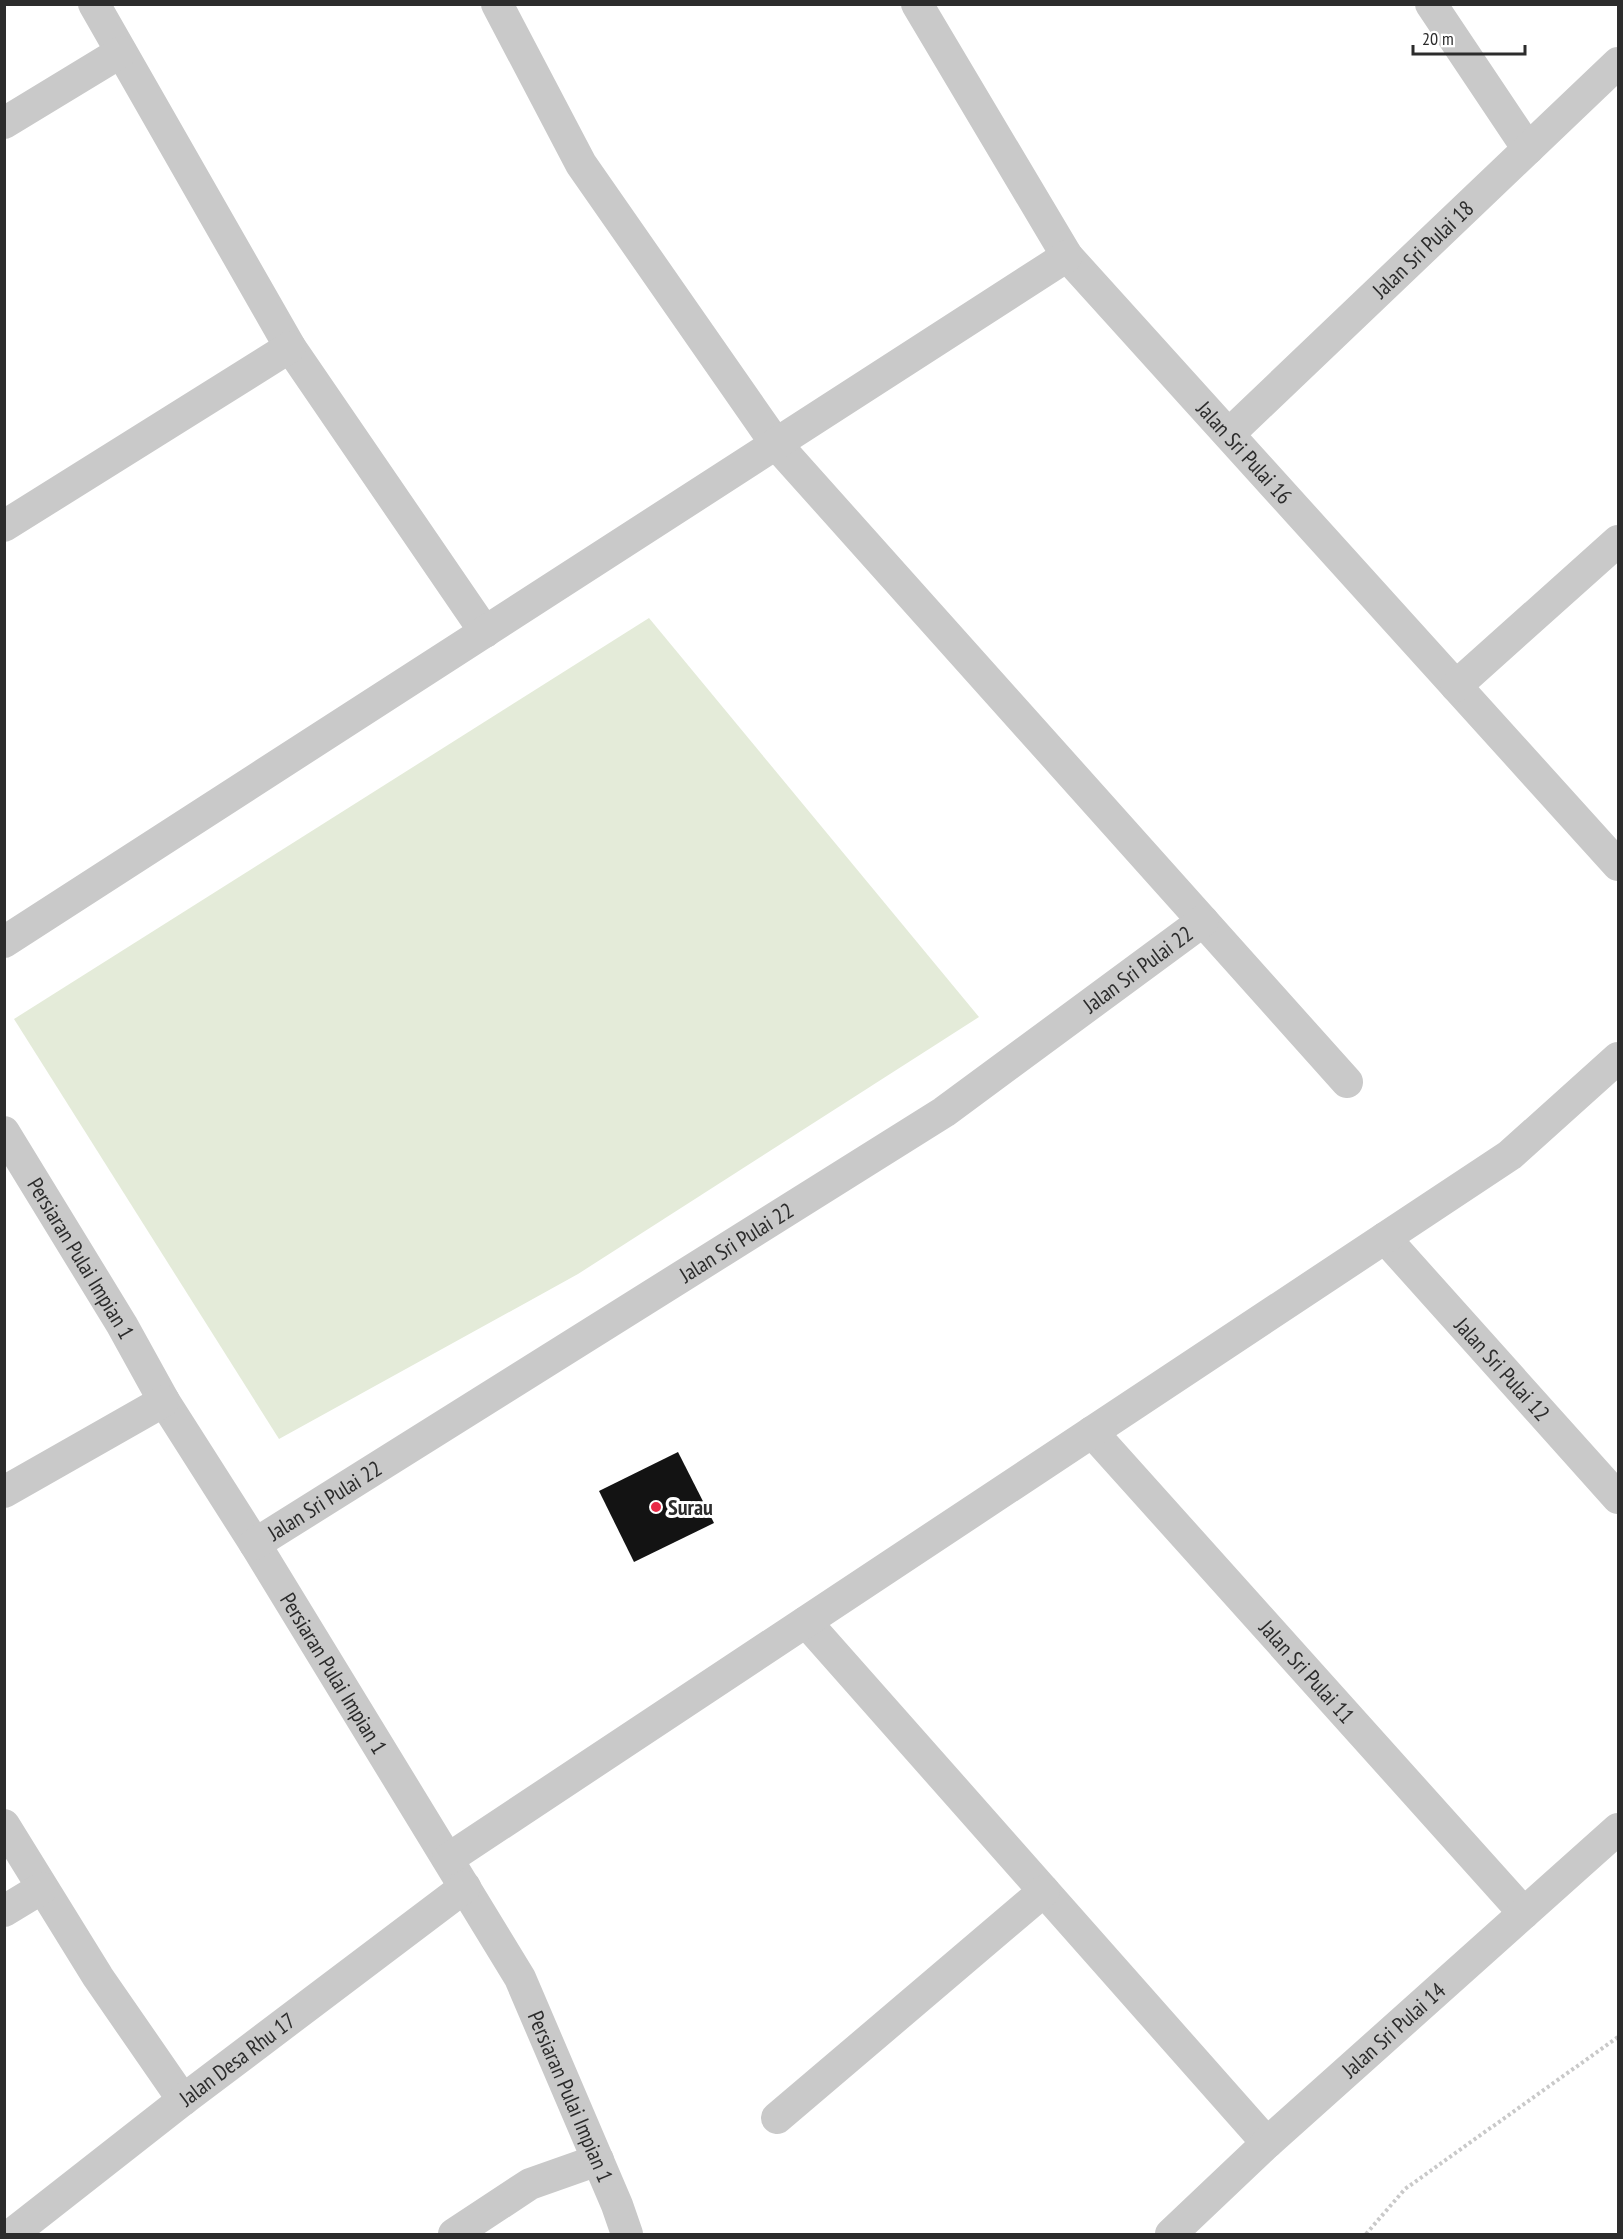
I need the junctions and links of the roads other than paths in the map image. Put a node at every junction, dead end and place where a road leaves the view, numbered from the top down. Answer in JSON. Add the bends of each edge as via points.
{"nodes":[{"id":1,"x":94,"y":4,"type":"edge"},
{"id":2,"x":496,"y":4,"type":"edge"},
{"id":3,"x":917,"y":4,"type":"edge"},
{"id":4,"x":1431,"y":4,"type":"edge"},
{"id":5,"x":121,"y":52,"type":"junction"},
{"id":6,"x":1618,"y":63,"type":"edge"},
{"id":7,"x":4,"y":123,"type":"edge"},
{"id":8,"x":1528,"y":149,"type":"junction"},
{"id":9,"x":1067,"y":256,"type":"junction"},
{"id":10,"x":291,"y":347,"type":"junction"},
{"id":11,"x":1228,"y":434,"type":"junction"},
{"id":12,"x":776,"y":444,"type":"junction"},
{"id":13,"x":4,"y":526,"type":"edge"},
{"id":14,"x":1618,"y":541,"type":"edge"},
{"id":15,"x":485,"y":632,"type":"junction"},
{"id":16,"x":1456,"y":686,"type":"junction"},
{"id":17,"x":1618,"y":865,"type":"edge"},
{"id":18,"x":1203,"y":921,"type":"junction"},
{"id":19,"x":4,"y":942,"type":"edge"},
{"id":20,"x":1618,"y":1058,"type":"edge"},
{"id":21,"x":1347,"y":1082,"type":"dead end"},
{"id":22,"x":4,"y":1132,"type":"edge"},
{"id":23,"x":1385,"y":1238,"type":"junction"},
{"id":24,"x":164,"y":1401,"type":"junction"},
{"id":25,"x":1092,"y":1432,"type":"junction"},
{"id":26,"x":4,"y":1492,"type":"edge"},
{"id":27,"x":1618,"y":1498,"type":"edge"},
{"id":28,"x":255,"y":1544,"type":"junction"},
{"id":29,"x":806,"y":1622,"type":"junction"},
{"id":30,"x":4,"y":1825,"type":"edge"},
{"id":31,"x":1618,"y":1828,"type":"edge"},
{"id":32,"x":448,"y":1859,"type":"junction"},
{"id":33,"x":465,"y":1887,"type":"junction"},
{"id":34,"x":42,"y":1888,"type":"junction"},
{"id":35,"x":1044,"y":1891,"type":"junction"},
{"id":36,"x":4,"y":1911,"type":"edge"},
{"id":37,"x":1524,"y":1913,"type":"junction"},
{"id":38,"x":183,"y":2100,"type":"junction"},
{"id":39,"x":777,"y":2118,"type":"dead end"},
{"id":40,"x":1267,"y":2142,"type":"junction"},
{"id":41,"x":598,"y":2160,"type":"junction"},
{"id":42,"x":12,"y":2235,"type":"edge"},
{"id":43,"x":454,"y":2235,"type":"edge"},
{"id":44,"x":627,"y":2235,"type":"edge"},
{"id":45,"x":1171,"y":2235,"type":"edge"}],
"edges":[{"from":1,"to":5,"type":"street"},
{"from":2,"to":12,"type":"street","via":[[581,164]]},
{"from":3,"to":9,"type":"street","name":"Jalan Sri Pulai 16"},
{"from":4,"to":8,"type":"street"},
{"from":5,"to":7,"type":"street"},
{"from":5,"to":10,"type":"street"},
{"from":6,"to":8,"type":"street","name":"Jalan Sri Pulai 18"},
{"from":8,"to":11,"type":"street","name":"Jalan Sri Pulai 18"},
{"from":9,"to":11,"type":"street","name":"Jalan Sri Pulai 16"},
{"from":9,"to":12,"type":"street"},
{"from":10,"to":13,"type":"street"},
{"from":10,"to":15,"type":"street"},
{"from":11,"to":16,"type":"street","name":"Jalan Sri Pulai 16"},
{"from":12,"to":15,"type":"street"},
{"from":12,"to":18,"type":"street"},
{"from":14,"to":16,"type":"street"},
{"from":15,"to":19,"type":"street"},
{"from":16,"to":17,"type":"street","name":"Jalan Sri Pulai 16"},
{"from":18,"to":21,"type":"street"},
{"from":18,"to":28,"type":"street","name":"Jalan Sri Pulai 22","via":[[944,1112]]},
{"from":20,"to":23,"type":"street","via":[[1510,1155]]},
{"from":22,"to":24,"type":"street","name":"Persiaran Pulai Impian 1"},
{"from":23,"to":25,"type":"street"},
{"from":23,"to":27,"type":"street","name":"Jalan Sri Pulai 12"},
{"from":24,"to":26,"type":"street"},
{"from":24,"to":28,"type":"street","name":"Persiaran Pulai Impian 1"},
{"from":25,"to":29,"type":"street"},
{"from":25,"to":37,"type":"street","name":"Jalan Sri Pulai 11"},
{"from":28,"to":32,"type":"street","name":"Persiaran Pulai Impian 1"},
{"from":29,"to":32,"type":"street"},
{"from":29,"to":35,"type":"street"},
{"from":30,"to":34,"type":"street"},
{"from":31,"to":37,"type":"street","name":"Jalan Sri Pulai 14"},
{"from":32,"to":33,"type":"street","name":"Persiaran Pulai Impian 1"},
{"from":33,"to":38,"type":"street","name":"Jalan Desa Rhu 17"},
{"from":33,"to":41,"type":"street","name":"Persiaran Pulai Impian 1","via":[[520,1978]]},
{"from":34,"to":36,"type":"street"},
{"from":34,"to":38,"type":"street"},
{"from":35,"to":39,"type":"street"},
{"from":35,"to":40,"type":"street"},
{"from":37,"to":40,"type":"street","name":"Jalan Sri Pulai 14"},
{"from":38,"to":42,"type":"street","name":"Jalan Desa Rhu 17"},
{"from":40,"to":45,"type":"street","name":"Jalan Sri Pulai 14"},
{"from":41,"to":43,"type":"street","via":[[530,2184]]},
{"from":41,"to":44,"type":"street","name":"Persiaran Pulai Impian 1"}]}
